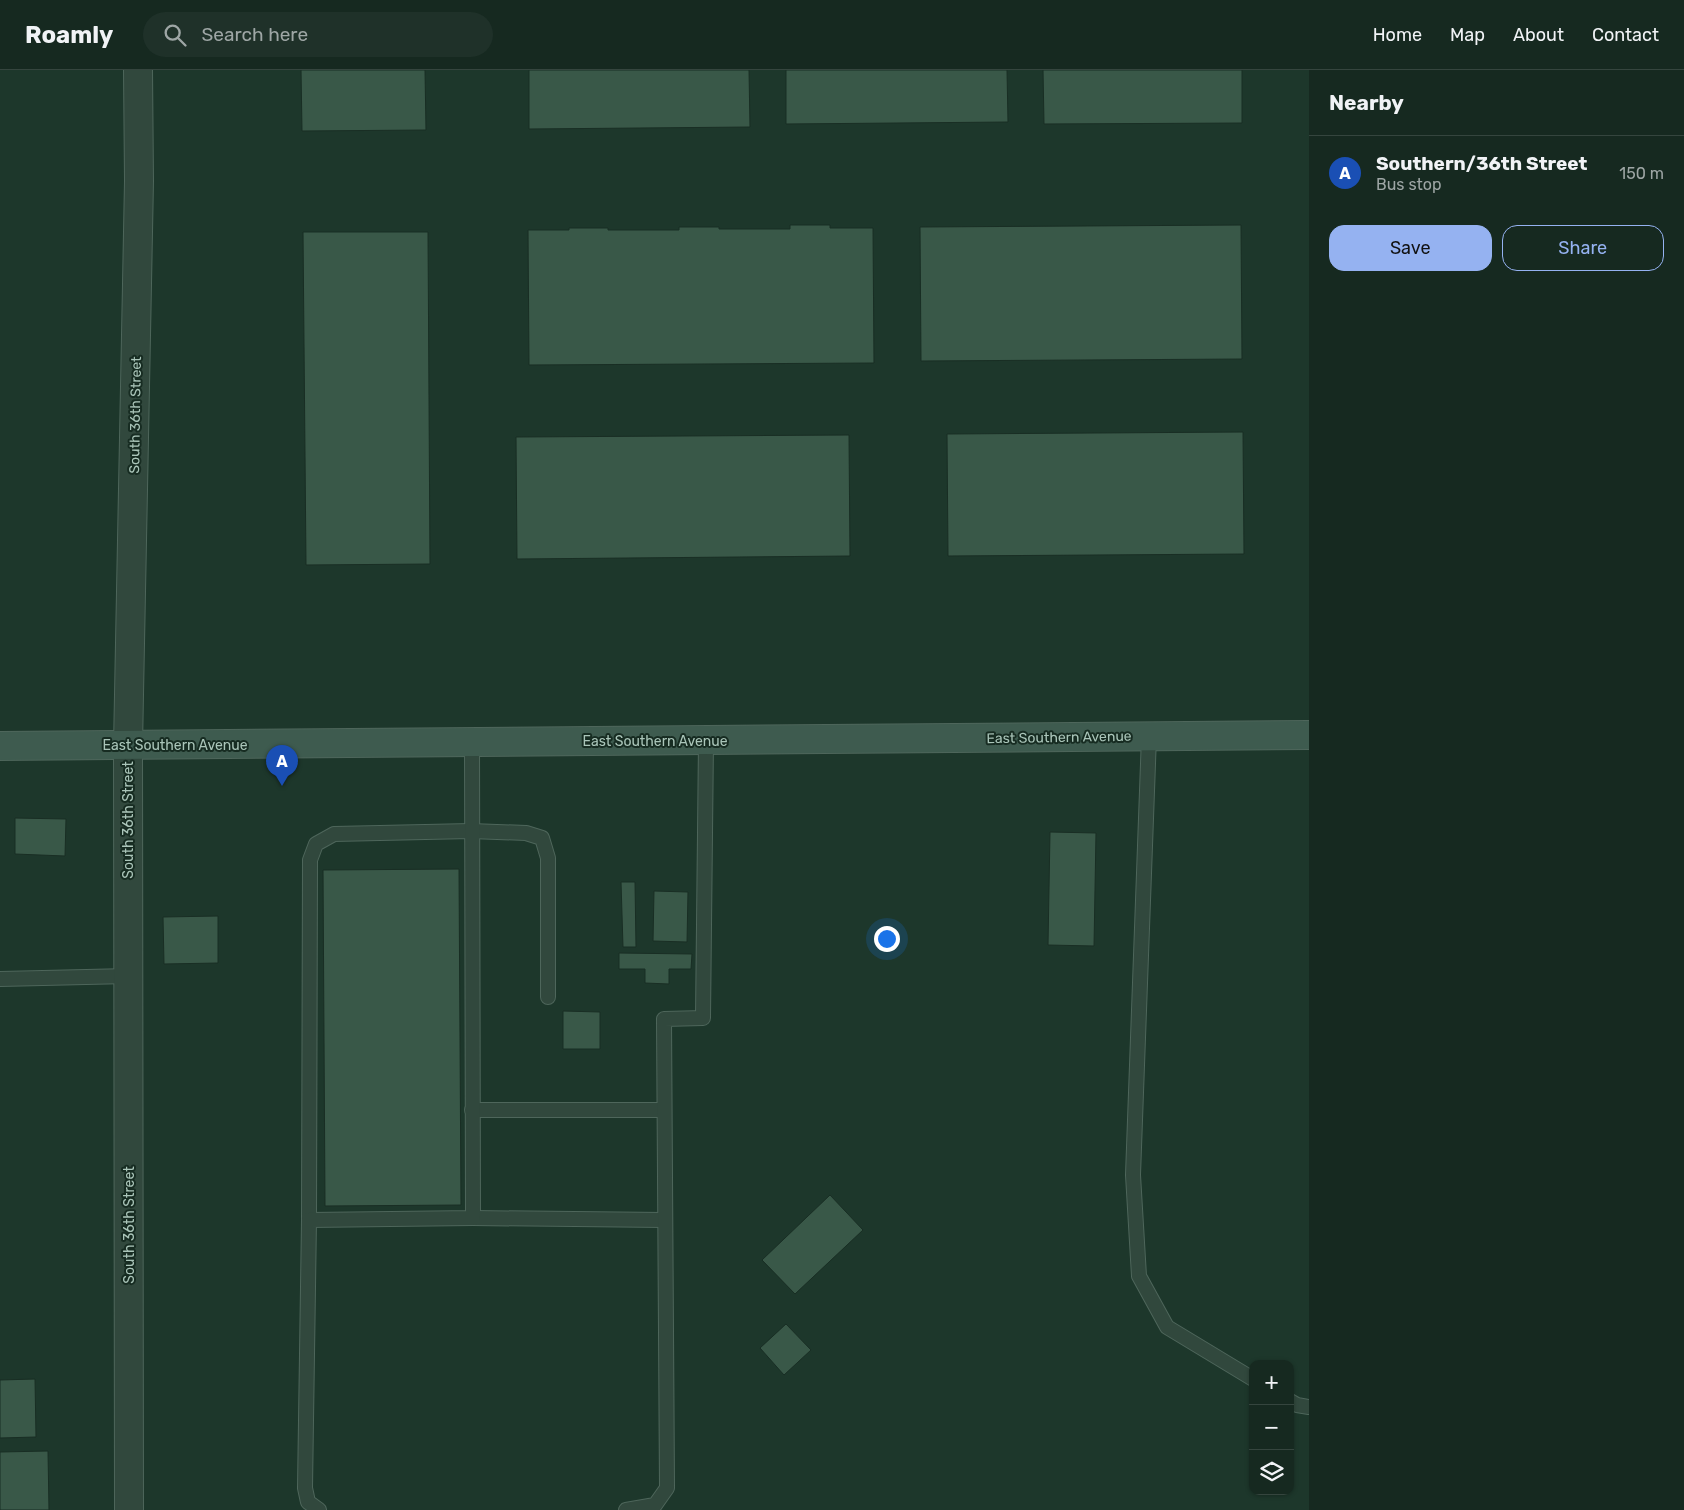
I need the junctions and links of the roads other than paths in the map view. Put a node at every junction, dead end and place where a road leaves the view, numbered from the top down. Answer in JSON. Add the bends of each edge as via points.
{"nodes":[{"id":1,"x":138,"y":70,"type":"edge"},
{"id":2,"x":1309,"y":735,"type":"edge"},
{"id":3,"x":1149,"y":736,"type":"junction"},
{"id":4,"x":706,"y":741,"type":"junction"},
{"id":5,"x":472,"y":743,"type":"junction"},
{"id":6,"x":0,"y":746,"type":"edge"},
{"id":7,"x":128,"y":746,"type":"junction"},
{"id":8,"x":471,"y":831,"type":"junction"},
{"id":9,"x":128,"y":976,"type":"junction"},
{"id":10,"x":0,"y":979,"type":"edge"},
{"id":11,"x":548,"y":997,"type":"dead end"},
{"id":12,"x":472,"y":1110,"type":"junction"},
{"id":13,"x":664,"y":1110,"type":"junction"},
{"id":14,"x":473,"y":1218,"type":"junction"},
{"id":15,"x":309,"y":1220,"type":"junction"},
{"id":16,"x":664,"y":1220,"type":"junction"},
{"id":17,"x":1249,"y":1377,"type":"edge"},
{"id":18,"x":1294,"y":1404,"type":"edge"},
{"id":19,"x":1309,"y":1407,"type":"edge"},
{"id":20,"x":129,"y":1510,"type":"edge"},
{"id":21,"x":319,"y":1510,"type":"edge"},
{"id":22,"x":626,"y":1510,"type":"edge"}],
"edges":[{"from":1,"to":7,"type":"street","name":"South 36th Street","via":[[139,181]]},
{"from":2,"to":3,"type":"main road","name":"East Southern Avenue"},
{"from":3,"to":4,"type":"main road","name":"East Southern Avenue"},
{"from":3,"to":17,"type":"lane","via":[[1133,1175],[1139,1276],[1167,1327]]},
{"from":4,"to":5,"type":"main road","name":"East Southern Avenue"},
{"from":4,"to":13,"type":"lane","via":[[703,1018],[664,1019]]},
{"from":5,"to":7,"type":"main road","name":"East Southern Avenue"},
{"from":5,"to":8,"type":"lane"},
{"from":6,"to":7,"type":"main road","name":"East Southern Avenue"},
{"from":7,"to":9,"type":"street","name":"South 36th Street"},
{"from":8,"to":11,"type":"lane","via":[[526,833],[542,838],[548,858]]},
{"from":8,"to":12,"type":"lane"},
{"from":8,"to":15,"type":"lane","via":[[334,834],[316,844],[310,860]]},
{"from":9,"to":10,"type":"lane"},
{"from":9,"to":20,"type":"street","name":"South 36th Street"},
{"from":12,"to":13,"type":"lane"},
{"from":12,"to":14,"type":"lane"},
{"from":13,"to":16,"type":"lane"},
{"from":14,"to":15,"type":"lane"},
{"from":14,"to":16,"type":"lane"},
{"from":15,"to":21,"type":"lane","via":[[305,1488],[308,1502]]},
{"from":16,"to":22,"type":"lane","via":[[668,1488],[655,1505]]},
{"from":18,"to":19,"type":"lane"}]}
